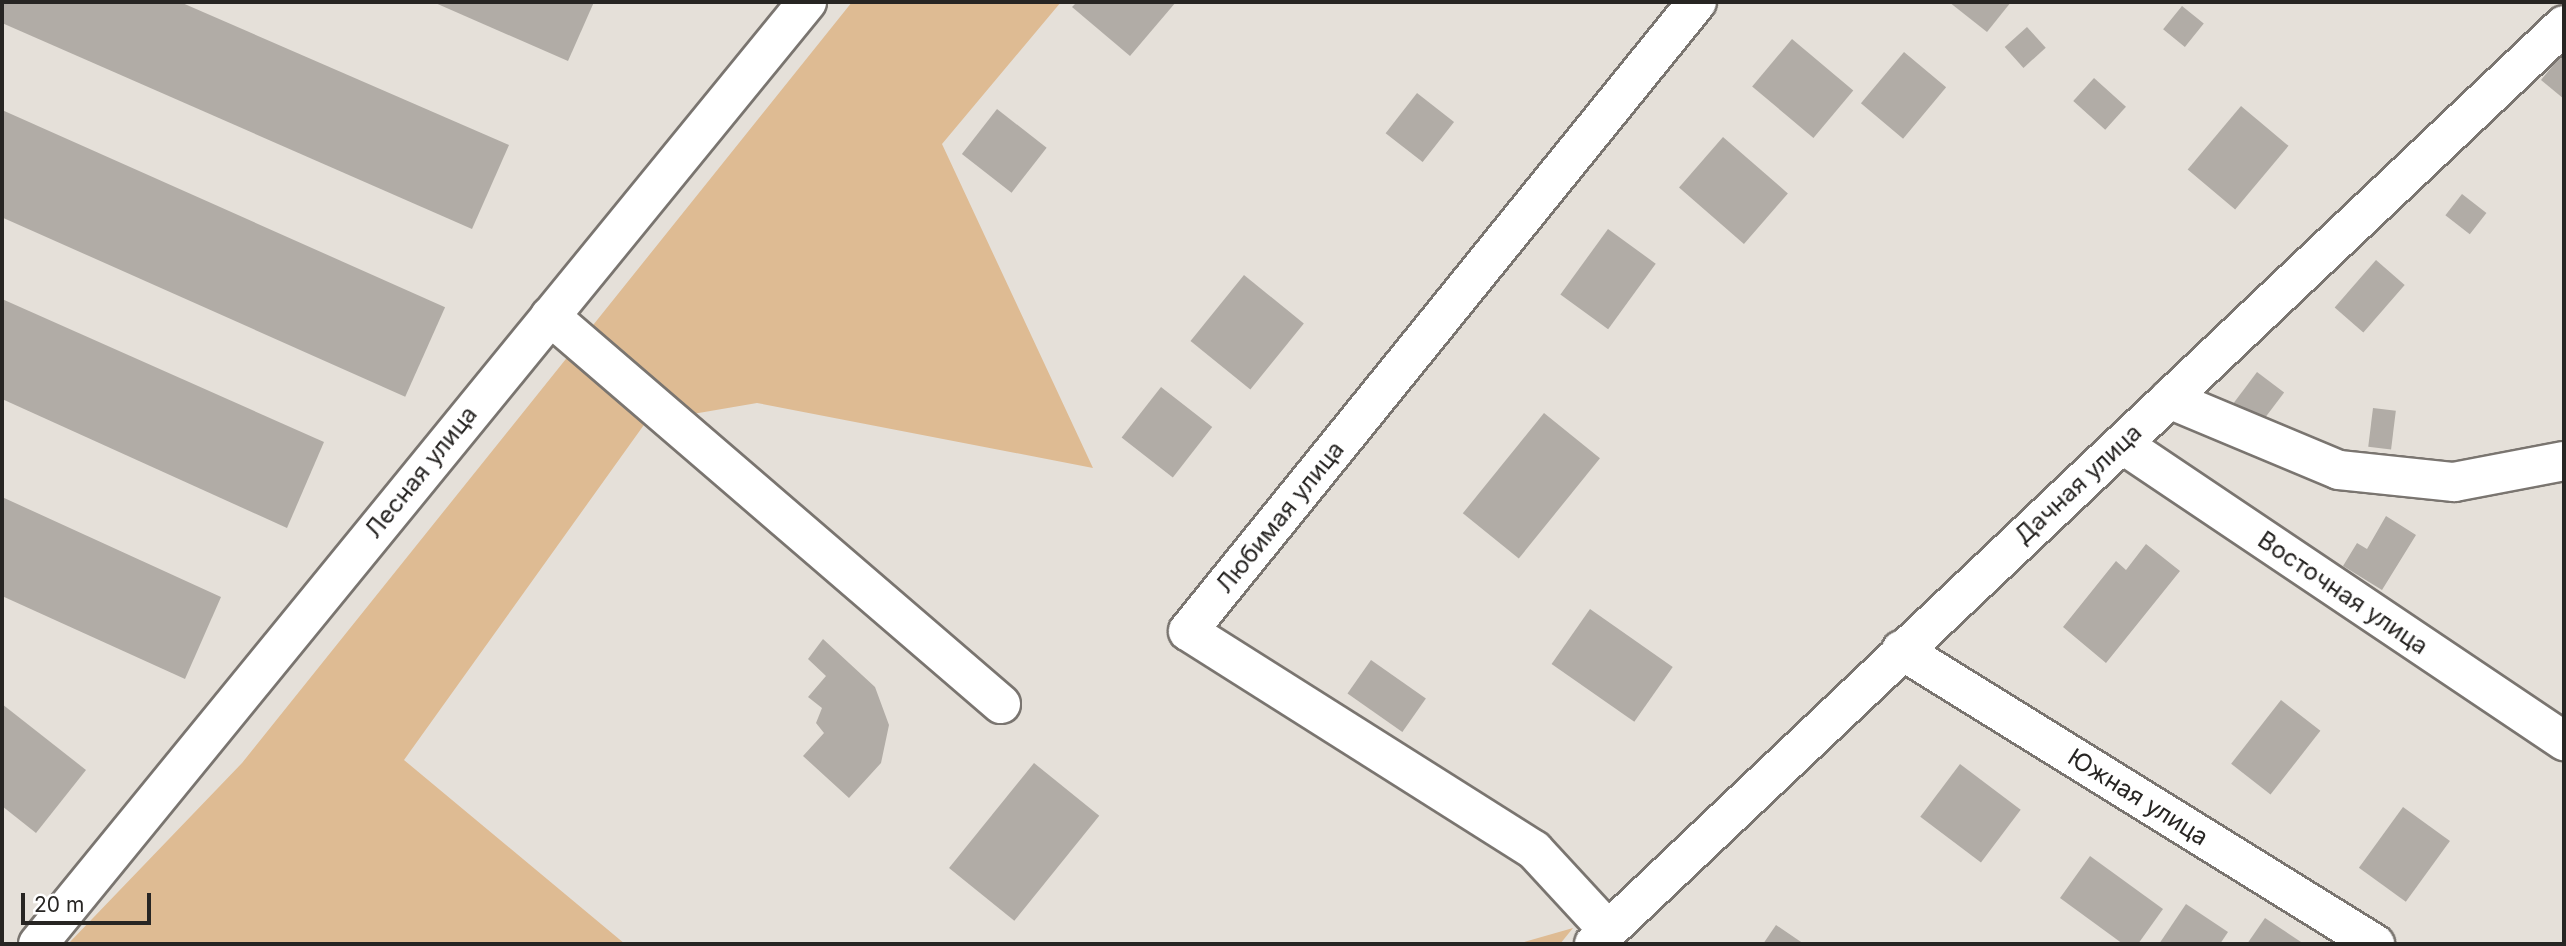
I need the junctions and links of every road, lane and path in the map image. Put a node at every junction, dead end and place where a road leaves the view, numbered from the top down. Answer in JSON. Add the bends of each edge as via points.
{"nodes":[{"id":1,"x":807,"y":2,"type":"edge"},
{"id":2,"x":1698,"y":2,"type":"edge"},
{"id":3,"x":2564,"y":25,"type":"edge"},
{"id":4,"x":550,"y":316,"type":"junction"},
{"id":5,"x":2169,"y":400,"type":"junction"},
{"id":6,"x":2122,"y":444,"type":"junction"},
{"id":7,"x":2564,"y":461,"type":"edge"},
{"id":8,"x":1900,"y":650,"type":"junction"},
{"id":9,"x":1001,"y":704,"type":"dead end"},
{"id":10,"x":2564,"y":741,"type":"edge"},
{"id":11,"x":1600,"y":936,"type":"edge"},
{"id":12,"x":37,"y":944,"type":"edge"},
{"id":13,"x":2375,"y":944,"type":"edge"}],
"edges":[{"from":1,"to":4,"type":"street","name":"Лесная улица"},
{"from":2,"to":11,"type":"street","name":"Любимая улица","via":[[1188,631],[1534,850]]},
{"from":3,"to":5,"type":"street","name":"Дачная улица"},
{"from":4,"to":9,"type":"street"},
{"from":4,"to":12,"type":"street","name":"Лесная улица"},
{"from":5,"to":6,"type":"street","name":"Дачная улица"},
{"from":5,"to":7,"type":"street","via":[[2339,470],[2454,482]]},
{"from":6,"to":8,"type":"street","name":"Дачная улица"},
{"from":6,"to":10,"type":"street","name":"Восточная улица"},
{"from":8,"to":11,"type":"street","name":"Дачная улица"},
{"from":8,"to":13,"type":"street","name":"Южная улица"}]}
